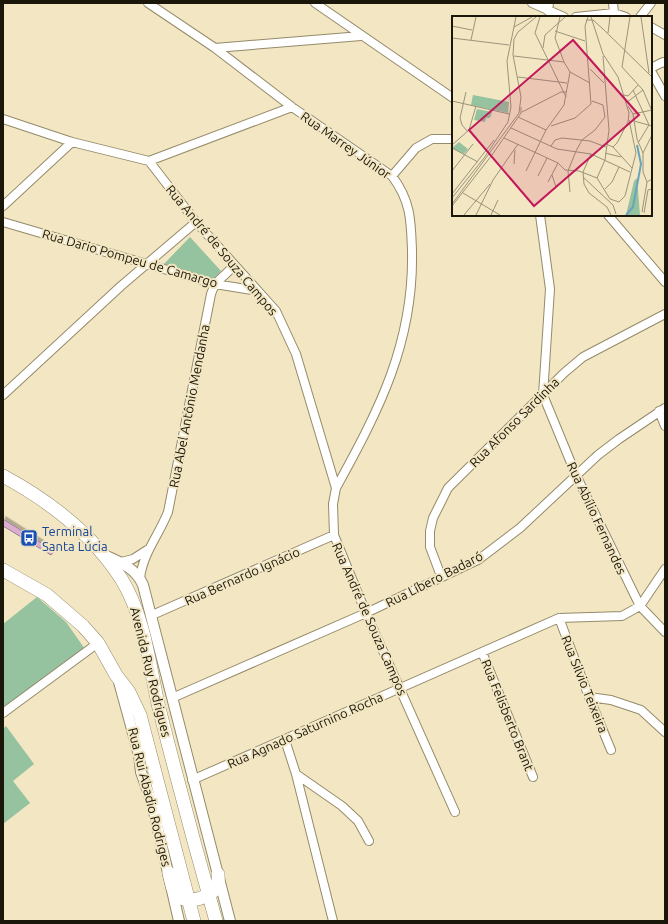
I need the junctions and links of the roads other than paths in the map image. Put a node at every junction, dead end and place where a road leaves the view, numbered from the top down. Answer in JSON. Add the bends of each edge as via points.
{"nodes":[{"id":1,"x":148,"y":3,"type":"edge"},
{"id":2,"x":315,"y":3,"type":"edge"},
{"id":3,"x":532,"y":3,"type":"edge"},
{"id":4,"x":613,"y":3,"type":"edge"},
{"id":5,"x":651,"y":3,"type":"edge"},
{"id":6,"x":549,"y":7,"type":"edge"},
{"id":7,"x":614,"y":13,"type":"junction"},
{"id":8,"x":562,"y":16,"type":"edge"},
{"id":9,"x":586,"y":16,"type":"edge"},
{"id":10,"x":623,"y":16,"type":"edge"},
{"id":11,"x":641,"y":16,"type":"edge"},
{"id":12,"x":652,"y":28,"type":"edge"},
{"id":13,"x":665,"y":35,"type":"edge"},
{"id":14,"x":361,"y":36,"type":"junction"},
{"id":15,"x":215,"y":48,"type":"junction"},
{"id":16,"x":664,"y":61,"type":"edge"},
{"id":17,"x":652,"y":67,"type":"edge"},
{"id":18,"x":652,"y":73,"type":"edge"},
{"id":19,"x":665,"y":96,"type":"edge"},
{"id":20,"x":452,"y":97,"type":"edge"},
{"id":21,"x":292,"y":107,"type":"junction"},
{"id":22,"x":3,"y":119,"type":"edge"},
{"id":23,"x":452,"y":139,"type":"edge"},
{"id":24,"x":72,"y":142,"type":"junction"},
{"id":25,"x":149,"y":161,"type":"junction"},
{"id":26,"x":392,"y":176,"type":"junction"},
{"id":27,"x":3,"y":206,"type":"edge"},
{"id":28,"x":540,"y":216,"type":"edge"},
{"id":29,"x":609,"y":216,"type":"edge"},
{"id":30,"x":3,"y":222,"type":"edge"},
{"id":31,"x":196,"y":222,"type":"junction"},
{"id":32,"x":148,"y":263,"type":"junction"},
{"id":33,"x":234,"y":266,"type":"junction"},
{"id":34,"x":665,"y":282,"type":"edge"},
{"id":35,"x":215,"y":284,"type":"junction"},
{"id":36,"x":258,"y":291,"type":"junction"},
{"id":37,"x":665,"y":314,"type":"edge"},
{"id":38,"x":3,"y":395,"type":"edge"},
{"id":39,"x":543,"y":396,"type":"junction"},
{"id":40,"x":662,"y":409,"type":"edge"},
{"id":41,"x":665,"y":426,"type":"edge"},
{"id":42,"x":576,"y":475,"type":"junction"},
{"id":43,"x":3,"y":476,"type":"edge"},
{"id":44,"x":336,"y":488,"type":"junction"},
{"id":45,"x":334,"y":535,"type":"junction"},
{"id":46,"x":148,"y":549,"type":"junction"},
{"id":47,"x":103,"y":554,"type":"junction"},
{"id":48,"x":121,"y":562,"type":"junction"},
{"id":49,"x":665,"y":569,"type":"edge"},
{"id":50,"x":3,"y":570,"type":"edge"},
{"id":51,"x":441,"y":576,"type":"junction"},
{"id":52,"x":140,"y":578,"type":"junction"},
{"id":53,"x":640,"y":606,"type":"junction"},
{"id":54,"x":366,"y":613,"type":"junction"},
{"id":55,"x":150,"y":616,"type":"junction"},
{"id":56,"x":559,"y":618,"type":"junction"},
{"id":57,"x":665,"y":632,"type":"edge"},
{"id":58,"x":98,"y":643,"type":"junction"},
{"id":59,"x":482,"y":652,"type":"junction"},
{"id":60,"x":116,"y":675,"type":"junction"},
{"id":61,"x":401,"y":689,"type":"junction"},
{"id":62,"x":589,"y":697,"type":"junction"},
{"id":63,"x":172,"y":698,"type":"junction"},
{"id":64,"x":3,"y":713,"type":"edge"},
{"id":65,"x":665,"y":732,"type":"edge"},
{"id":66,"x":285,"y":740,"type":"junction"},
{"id":67,"x":611,"y":750,"type":"dead end"},
{"id":68,"x":296,"y":774,"type":"junction"},
{"id":69,"x":533,"y":777,"type":"dead end"},
{"id":70,"x":192,"y":780,"type":"junction"},
{"id":71,"x":455,"y":812,"type":"dead end"},
{"id":72,"x":369,"y":842,"type":"dead end"},
{"id":73,"x":169,"y":873,"type":"junction"},
{"id":74,"x":218,"y":874,"type":"junction"},
{"id":75,"x":208,"y":896,"type":"junction"},
{"id":76,"x":189,"y":900,"type":"junction"},
{"id":77,"x":179,"y":921,"type":"edge"},
{"id":78,"x":194,"y":921,"type":"edge"},
{"id":79,"x":216,"y":921,"type":"edge"},
{"id":80,"x":230,"y":921,"type":"edge"},
{"id":81,"x":334,"y":921,"type":"edge"}],
"edges":[{"from":1,"to":15,"type":"street","name":"Rua Marrey Júnior"},
{"from":2,"to":14,"type":"street"},
{"from":3,"to":6,"type":"street"},
{"from":4,"to":7,"type":"street"},
{"from":5,"to":11,"type":"street"},
{"from":6,"to":8,"type":"street"},
{"from":7,"to":9,"type":"street"},
{"from":7,"to":10,"type":"street"},
{"from":12,"to":13,"type":"street"},
{"from":14,"to":15,"type":"street"},
{"from":14,"to":20,"type":"street"},
{"from":15,"to":21,"type":"street","name":"Rua Marrey Júnior"},
{"from":16,"to":17,"type":"street"},
{"from":18,"to":19,"type":"street"},
{"from":21,"to":25,"type":"street"},
{"from":21,"to":26,"type":"street","name":"Rua Marrey Júnior"},
{"from":22,"to":24,"type":"street"},
{"from":23,"to":26,"type":"street","via":[[432,139],[416,148]]},
{"from":24,"to":25,"type":"street"},
{"from":24,"to":27,"type":"street"},
{"from":25,"to":31,"type":"street","name":"Rua André de Souza Campos"},
{"from":26,"to":44,"type":"street","name":"Rua Marrey Júnior","via":[[402,190],[411,222],[411,294],[404,334],[396,364],[380,405]]},
{"from":28,"to":39,"type":"street","via":[[550,289]]},
{"from":29,"to":34,"type":"street"},
{"from":30,"to":32,"type":"street","name":"Rua Dario Pompeu de Camargo"},
{"from":31,"to":32,"type":"street"},
{"from":31,"to":33,"type":"street","name":"Rua André de Souza Campos"},
{"from":32,"to":35,"type":"street","name":"Rua Dario Pompeu de Camargo"},
{"from":32,"to":38,"type":"street"},
{"from":33,"to":35,"type":"street"},
{"from":33,"to":36,"type":"street","name":"Rua André de Souza Campos"},
{"from":35,"to":36,"type":"street","name":"Rua Dario Pompeu de Camargo"},
{"from":35,"to":46,"type":"street","name":"Rua Abel Antônio Mendanha","via":[[204,326],[168,512]]},
{"from":36,"to":44,"type":"street","name":"Rua André de Souza Campos","via":[[276,311],[296,354]]},
{"from":37,"to":39,"type":"street","name":"Rua Afonso Sardinha","via":[[583,357]]},
{"from":39,"to":42,"type":"street","name":"Rua Abílio Fernandes"},
{"from":39,"to":51,"type":"street","name":"Rua Afonso Sardinha","via":[[448,488],[432,518],[430,547]]},
{"from":40,"to":41,"type":"street"},
{"from":40,"to":42,"type":"street","name":"Rua Líbero Badaró","via":[[619,438]]},
{"from":42,"to":51,"type":"street","name":"Rua Líbero Badaró","via":[[520,528],[478,560]]},
{"from":42,"to":53,"type":"street","name":"Rua Abílio Fernandes"},
{"from":43,"to":47,"type":"main road","name":"Avenida Ruy Rodrigues","via":[[60,512]]},
{"from":44,"to":45,"type":"street","name":"Rua André de Souza Campos","via":[[333,504]]},
{"from":45,"to":54,"type":"street","name":"Rua André de Souza Campos"},
{"from":45,"to":55,"type":"street","name":"Rua Bernardo Ignácio"},
{"from":46,"to":48,"type":"street","name":"Rua Abel Antônio Mendanha","via":[[133,559]]},
{"from":46,"to":52,"type":"street","name":"Rua Abel Antônio Mendanha","via":[[141,566]]},
{"from":47,"to":48,"type":"street"},
{"from":47,"to":75,"type":"main road","name":"Avenida Ruy Rodrigues","via":[[130,594],[140,622]]},
{"from":48,"to":52,"type":"street"},
{"from":49,"to":53,"type":"street"},
{"from":50,"to":58,"type":"main road","name":"Avenida Ruy Rodrigues","via":[[47,595],[64,608]]},
{"from":51,"to":54,"type":"street","name":"Rua Líbero Badaró"},
{"from":52,"to":55,"type":"street"},
{"from":53,"to":56,"type":"street","name":"Rua Agnado Saturnino Rocha","via":[[622,616]]},
{"from":53,"to":57,"type":"street","name":"Rua Abílio Fernandes"},
{"from":54,"to":61,"type":"street","name":"Rua André de Souza Campos"},
{"from":54,"to":63,"type":"street","name":"Rua Líbero Badaró"},
{"from":55,"to":63,"type":"street"},
{"from":56,"to":59,"type":"street","name":"Rua Agnado Saturnino Rocha"},
{"from":56,"to":62,"type":"street","name":"Rua Silvio Teixeira"},
{"from":58,"to":60,"type":"main road","name":"Avenida Ruy Rodrigues"},
{"from":58,"to":64,"type":"street"},
{"from":59,"to":61,"type":"street","name":"Rua Agnado Saturnino Rocha"},
{"from":59,"to":69,"type":"street","name":"Rua Felisberto Brant"},
{"from":60,"to":73,"type":"street","name":"Rua Rui Abadio Rodriges","via":[[128,712],[141,772],[152,803]]},
{"from":60,"to":76,"type":"main road","name":"Avenida Ruy Rodrigues","via":[[129,692],[140,715]]},
{"from":61,"to":66,"type":"street","name":"Rua Agnado Saturnino Rocha"},
{"from":61,"to":71,"type":"street","name":"Rua André de Souza Campos"},
{"from":62,"to":65,"type":"street","via":[[611,700],[641,710]]},
{"from":62,"to":67,"type":"street","name":"Rua Silvio Teixeira"},
{"from":63,"to":70,"type":"street"},
{"from":66,"to":68,"type":"street"},
{"from":66,"to":70,"type":"street","name":"Rua Agnado Saturnino Rocha"},
{"from":68,"to":72,"type":"street","via":[[342,806],[358,821]]},
{"from":68,"to":81,"type":"street"},
{"from":70,"to":74,"type":"street"},
{"from":73,"to":76,"type":"main road","via":[[177,895]]},
{"from":73,"to":77,"type":"street","name":"Rua Rui Abadio Rodriges"},
{"from":74,"to":75,"type":"main road","via":[[217,886]]},
{"from":74,"to":80,"type":"street"},
{"from":75,"to":76,"type":"main road"},
{"from":75,"to":79,"type":"main road","name":"Avenida Ruy Rodrigues"},
{"from":76,"to":78,"type":"main road","name":"Avenida Ruy Rodrigues"}]}
